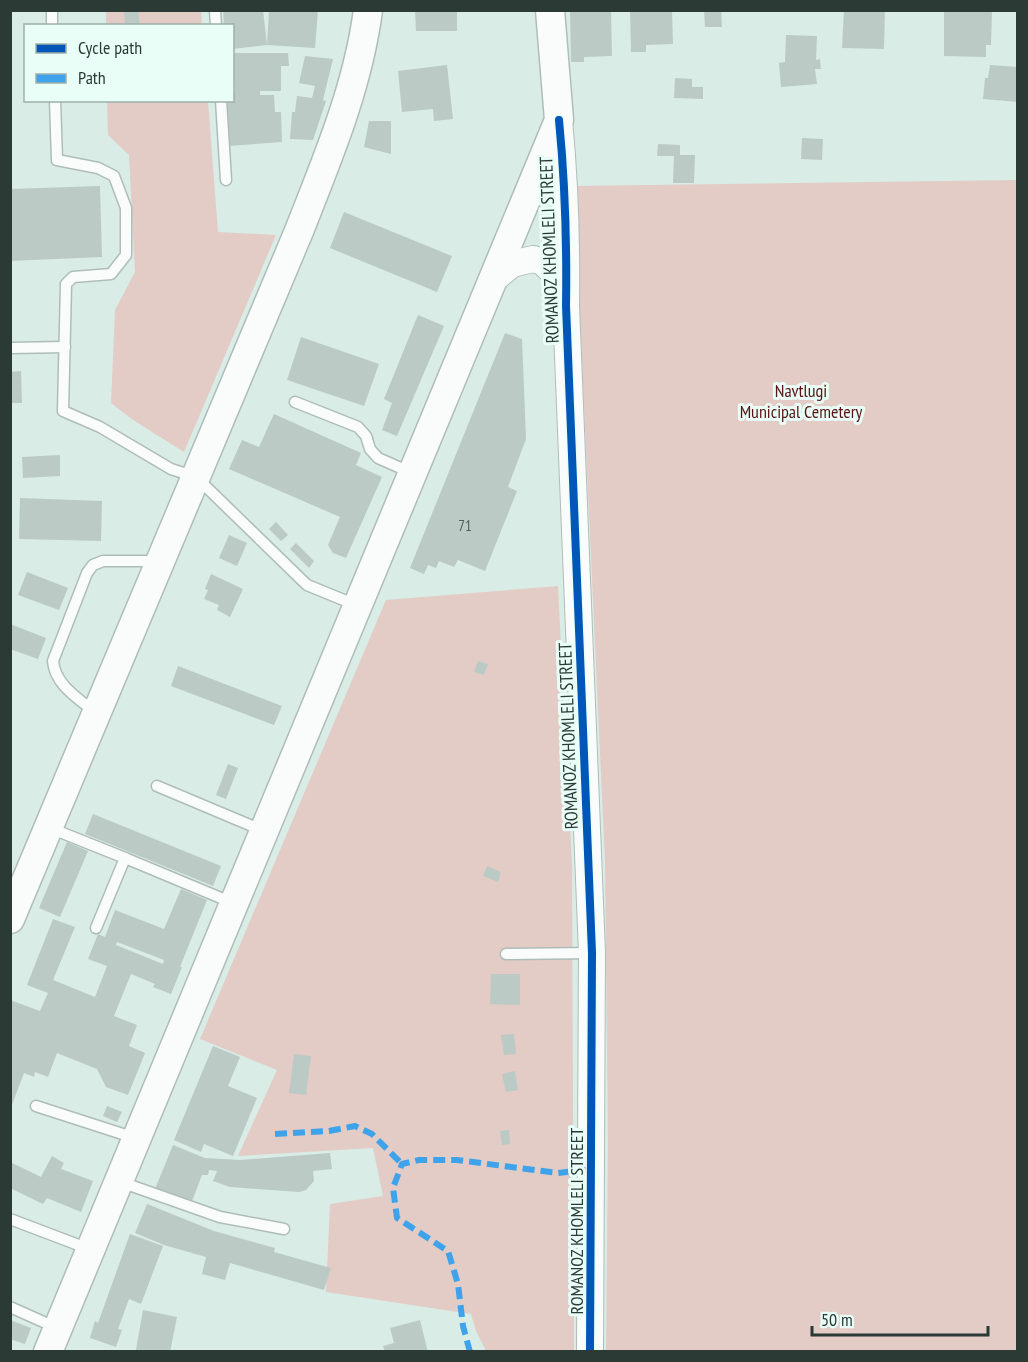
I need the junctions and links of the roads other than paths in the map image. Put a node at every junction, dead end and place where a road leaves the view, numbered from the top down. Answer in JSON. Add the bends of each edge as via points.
{"nodes":[{"id":1,"x":368,"y":10,"type":"edge"},
{"id":2,"x":550,"y":10,"type":"edge"},
{"id":3,"x":55,"y":102,"type":"edge"},
{"id":4,"x":221,"y":102,"type":"edge"},
{"id":5,"x":559,"y":120,"type":"junction"},
{"id":6,"x":226,"y":180,"type":"dead end"},
{"id":7,"x":494,"y":279,"type":"junction"},
{"id":8,"x":566,"y":306,"type":"junction"},
{"id":9,"x":65,"y":347,"type":"junction"},
{"id":10,"x":10,"y":348,"type":"edge"},
{"id":11,"x":295,"y":402,"type":"dead end"},
{"id":12,"x":414,"y":473,"type":"junction"},
{"id":13,"x":196,"y":477,"type":"junction"},
{"id":14,"x":160,"y":561,"type":"junction"},
{"id":15,"x":358,"y":606,"type":"junction"},
{"id":16,"x":96,"y":713,"type":"junction"},
{"id":17,"x":157,"y":786,"type":"dead end"},
{"id":18,"x":48,"y":828,"type":"junction"},
{"id":19,"x":264,"y":831,"type":"junction"},
{"id":20,"x":125,"y":858,"type":"junction"},
{"id":21,"x":234,"y":903,"type":"junction"},
{"id":22,"x":10,"y":919,"type":"edge"},
{"id":23,"x":96,"y":928,"type":"dead end"},
{"id":24,"x":592,"y":953,"type":"junction"},
{"id":25,"x":506,"y":954,"type":"dead end"},
{"id":26,"x":36,"y":1106,"type":"dead end"},
{"id":27,"x":135,"y":1138,"type":"junction"},
{"id":28,"x":118,"y":1181,"type":"junction"},
{"id":29,"x":10,"y":1219,"type":"edge"},
{"id":30,"x":284,"y":1229,"type":"dead end"},
{"id":31,"x":90,"y":1250,"type":"junction"},
{"id":32,"x":10,"y":1307,"type":"edge"},
{"id":33,"x":53,"y":1340,"type":"edge"},
{"id":34,"x":590,"y":1352,"type":"edge"}],
"edges":[{"from":1,"to":13,"type":"main road","via":[[350,92],[332,148]]},
{"from":2,"to":5,"type":"main road"},
{"from":3,"to":9,"type":"lane","via":[[57,160],[98,168],[114,176],[126,208],[126,255],[111,274],[73,278],[66,284]]},
{"from":4,"to":6,"type":"lane"},
{"from":5,"to":7,"type":"main road"},
{"from":5,"to":8,"type":"street","name":"ROMANOZ KHOMLELI STREET","via":[[567,246]]},
{"from":7,"to":8,"type":"street","via":[[512,264],[533,259],[543,262],[555,274]]},
{"from":7,"to":12,"type":"main road"},
{"from":8,"to":24,"type":"street","name":"ROMANOZ KHOMLELI STREET"},
{"from":9,"to":10,"type":"lane"},
{"from":9,"to":13,"type":"lane","via":[[63,411],[100,427],[171,469]]},
{"from":11,"to":12,"type":"lane","via":[[358,427],[378,458]]},
{"from":12,"to":15,"type":"main road"},
{"from":13,"to":14,"type":"main road"},
{"from":13,"to":15,"type":"lane","via":[[307,585]]},
{"from":14,"to":16,"type":"main road"},
{"from":14,"to":16,"type":"lane","via":[[103,561],[87,573],[52,661],[60,683]]},
{"from":15,"to":19,"type":"main road"},
{"from":16,"to":18,"type":"main road"},
{"from":17,"to":19,"type":"lane"},
{"from":18,"to":20,"type":"lane"},
{"from":18,"to":22,"type":"main road"},
{"from":19,"to":21,"type":"main road"},
{"from":20,"to":21,"type":"lane"},
{"from":20,"to":23,"type":"lane"},
{"from":21,"to":27,"type":"main road"},
{"from":24,"to":25,"type":"lane"},
{"from":24,"to":34,"type":"street","name":"ROMANOZ KHOMLELI STREET"},
{"from":26,"to":27,"type":"lane"},
{"from":27,"to":28,"type":"main road"},
{"from":28,"to":30,"type":"lane","via":[[220,1217]]},
{"from":28,"to":31,"type":"main road"},
{"from":29,"to":31,"type":"lane"},
{"from":31,"to":33,"type":"main road"},
{"from":32,"to":33,"type":"lane"}]}
